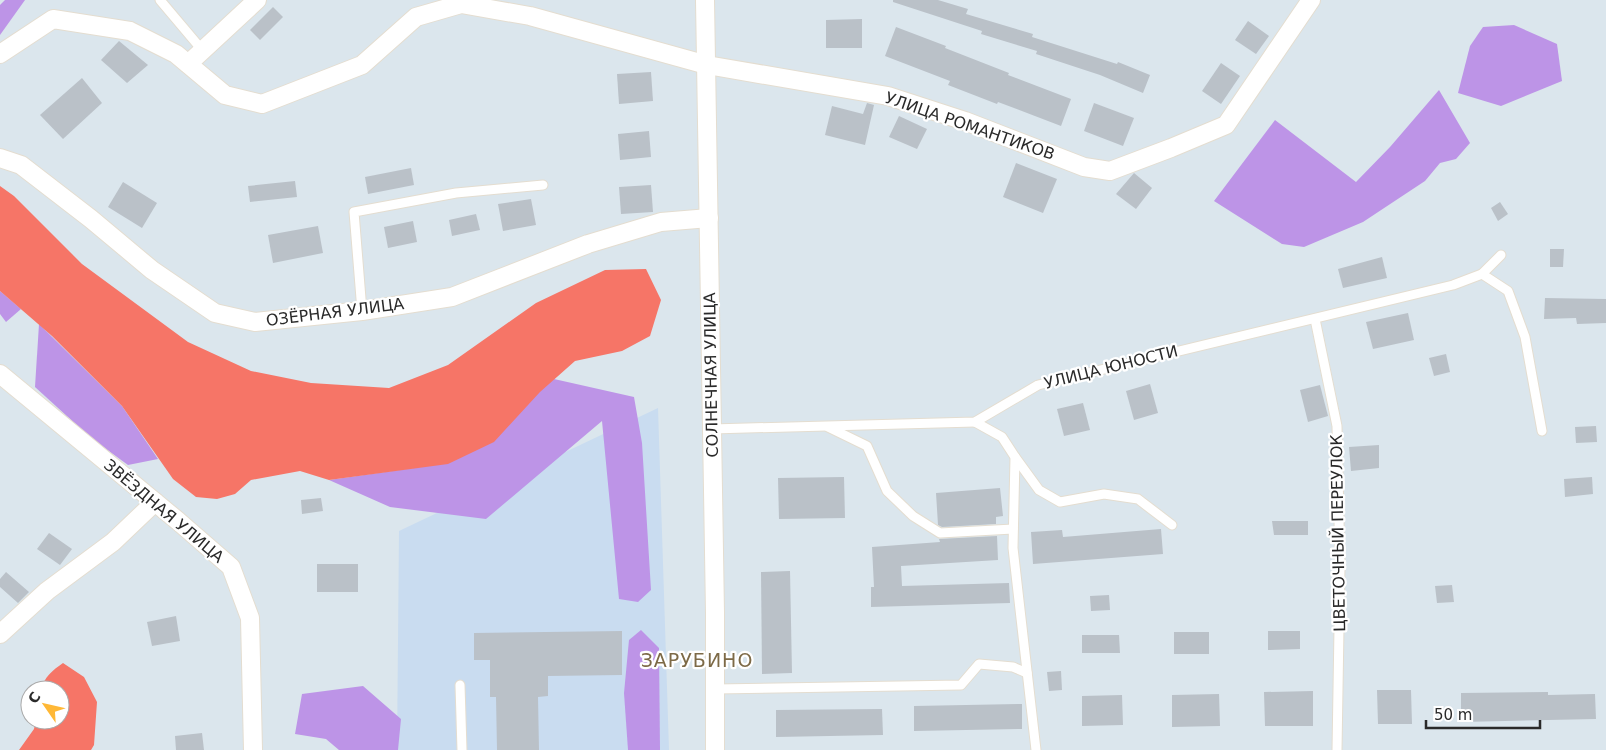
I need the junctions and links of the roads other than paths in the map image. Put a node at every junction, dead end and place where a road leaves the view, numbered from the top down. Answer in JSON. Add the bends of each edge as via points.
{"nodes":[{"id":1,"x":160,"y":0,"type":"edge"},
{"id":2,"x":257,"y":0,"type":"edge"},
{"id":3,"x":706,"y":0,"type":"edge"},
{"id":4,"x":1311,"y":0,"type":"edge"},
{"id":5,"x":490,"y":5,"type":"edge"},
{"id":6,"x":203,"y":51,"type":"junction"},
{"id":7,"x":0,"y":54,"type":"edge"},
{"id":8,"x":188,"y":64,"type":"junction"},
{"id":9,"x":707,"y":65,"type":"junction"},
{"id":10,"x":0,"y":158,"type":"edge"},
{"id":11,"x":543,"y":185,"type":"dead end"},
{"id":12,"x":709,"y":218,"type":"junction"},
{"id":13,"x":1501,"y":254,"type":"dead end"},
{"id":14,"x":1482,"y":274,"type":"junction"},
{"id":15,"x":362,"y":311,"type":"junction"},
{"id":16,"x":1315,"y":319,"type":"junction"},
{"id":17,"x":0,"y":374,"type":"edge"},
{"id":18,"x":974,"y":422,"type":"junction"},
{"id":19,"x":825,"y":426,"type":"junction"},
{"id":20,"x":712,"y":429,"type":"junction"},
{"id":21,"x":1542,"y":432,"type":"dead end"},
{"id":22,"x":1015,"y":457,"type":"junction"},
{"id":23,"x":155,"y":502,"type":"junction"},
{"id":24,"x":1172,"y":525,"type":"dead end"},
{"id":25,"x":1013,"y":529,"type":"junction"},
{"id":26,"x":0,"y":634,"type":"edge"},
{"id":27,"x":1027,"y":672,"type":"junction"},
{"id":28,"x":460,"y":685,"type":"dead end"},
{"id":29,"x":715,"y":689,"type":"junction"},
{"id":30,"x":253,"y":750,"type":"edge"},
{"id":31,"x":462,"y":750,"type":"edge"},
{"id":32,"x":715,"y":750,"type":"edge"},
{"id":33,"x":1036,"y":750,"type":"edge"},
{"id":34,"x":1337,"y":750,"type":"edge"}],
"edges":[{"from":1,"to":6,"type":"lane"},
{"from":2,"to":6,"type":"street"},
{"from":3,"to":9,"type":"street","name":"СОЛНЕЧНАЯ УЛИЦА"},
{"from":4,"to":9,"type":"street","name":"УЛИЦА РОМАНТИКОВ","via":[[1226,124],[1110,171],[1084,167],[965,121],[888,96]]},
{"from":5,"to":8,"type":"street","name":"УЛИЦА РОМАНТИКОВ","via":[[461,4],[416,17],[362,65],[262,104],[225,95]]},
{"from":5,"to":9,"type":"street","name":"УЛИЦА РОМАНТИКОВ"},
{"from":6,"to":8,"type":"street"},
{"from":7,"to":8,"type":"street","name":"УЛИЦА РОМАНТИКОВ","via":[[53,19],[130,31],[176,54]]},
{"from":9,"to":12,"type":"street","name":"СОЛНЕЧНАЯ УЛИЦА"},
{"from":10,"to":15,"type":"street","name":"ОЗЁРНАЯ УЛИЦА","via":[[21,165],[152,270],[215,313],[255,322]]},
{"from":11,"to":15,"type":"lane","via":[[456,194],[354,212]]},
{"from":12,"to":15,"type":"street","name":"ОЗЁРНАЯ УЛИЦА","via":[[661,222],[643,227],[588,244],[452,297]]},
{"from":12,"to":20,"type":"street","name":"СОЛНЕЧНАЯ УЛИЦА"},
{"from":13,"to":14,"type":"lane","name":"УЛИЦА ЮНОСТИ"},
{"from":14,"to":16,"type":"lane","name":"УЛИЦА ЮНОСТИ","via":[[1453,285]]},
{"from":14,"to":21,"type":"lane","via":[[1508,291],[1524,337]]},
{"from":16,"to":18,"type":"lane","name":"УЛИЦА ЮНОСТИ","via":[[1038,385]]},
{"from":16,"to":34,"type":"lane","name":"ЦВЕТОЧНЫЙ ПЕРЕУЛОК","via":[[1337,426],[1340,585]]},
{"from":17,"to":23,"type":"street","name":"ЗВЁЗДНАЯ УЛИЦА"},
{"from":18,"to":19,"type":"lane","name":"УЛИЦА ЮНОСТИ"},
{"from":18,"to":22,"type":"lane","via":[[1002,437]]},
{"from":19,"to":20,"type":"lane","name":"УЛИЦА ЮНОСТИ"},
{"from":19,"to":25,"type":"lane","via":[[867,446],[887,491],[913,516],[940,533]]},
{"from":20,"to":29,"type":"street","name":"СОЛНЕЧНАЯ УЛИЦА"},
{"from":22,"to":24,"type":"lane","via":[[1040,490],[1060,502],[1104,494],[1138,499]]},
{"from":22,"to":25,"type":"lane"},
{"from":23,"to":26,"type":"street","via":[[113,542],[47,591]]},
{"from":23,"to":30,"type":"street","name":"ЗВЁЗДНАЯ УЛИЦА","via":[[231,567],[250,618]]},
{"from":25,"to":27,"type":"lane"},
{"from":27,"to":29,"type":"lane","via":[[1013,667],[980,664],[961,685]]},
{"from":27,"to":33,"type":"lane"},
{"from":28,"to":31,"type":"lane"},
{"from":29,"to":32,"type":"street","name":"СОЛНЕЧНАЯ УЛИЦА"}]}
